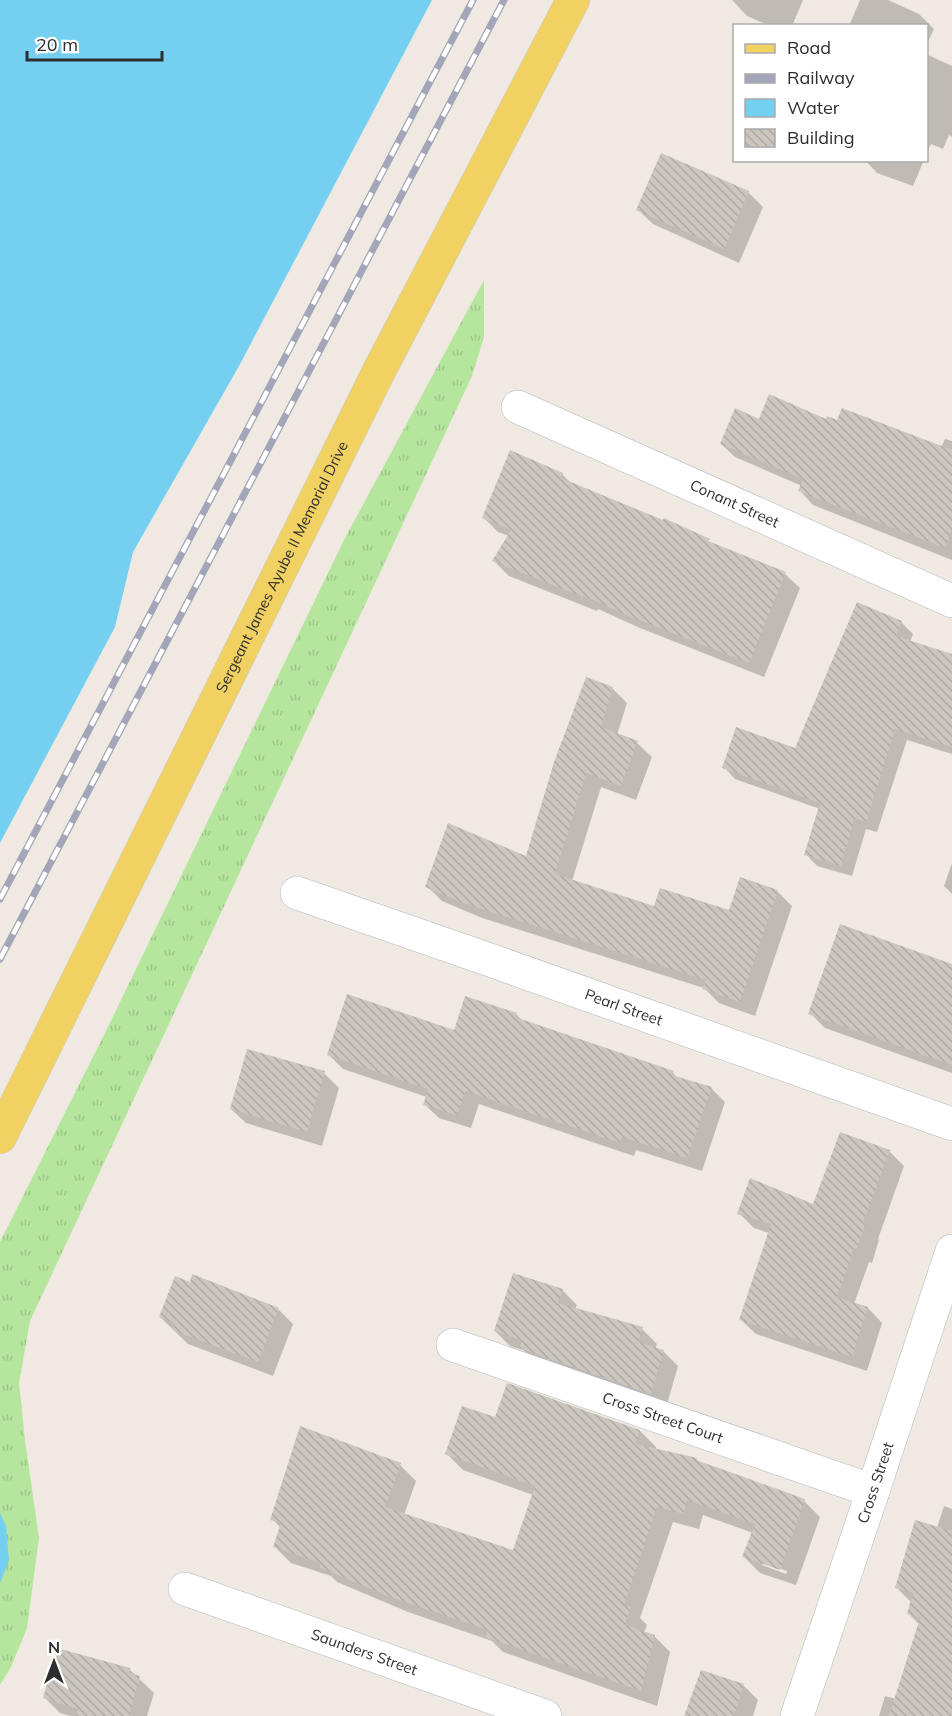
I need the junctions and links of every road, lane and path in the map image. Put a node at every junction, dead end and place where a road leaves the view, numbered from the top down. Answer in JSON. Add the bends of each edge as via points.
{"nodes":[{"id":1,"x":573,"y":0,"type":"edge"},
{"id":2,"x":518,"y":407,"type":"dead end"},
{"id":3,"x":952,"y":601,"type":"edge"},
{"id":4,"x":297,"y":893,"type":"dead end"},
{"id":5,"x":952,"y":1124,"type":"edge"},
{"id":6,"x":0,"y":1137,"type":"edge"},
{"id":7,"x":952,"y":1251,"type":"edge"},
{"id":8,"x":453,"y":1345,"type":"dead end"},
{"id":9,"x":873,"y":1491,"type":"junction"},
{"id":10,"x":185,"y":1589,"type":"dead end"},
{"id":11,"x":544,"y":1716,"type":"edge"},
{"id":12,"x":797,"y":1716,"type":"edge"}],
"edges":[{"from":1,"to":6,"type":"main road","name":"Sergeant James Ayube II Memorial Drive","via":[[379,371]]},
{"from":2,"to":3,"type":"street","name":"Conant Street"},
{"from":4,"to":5,"type":"street","name":"Pearl Street"},
{"from":7,"to":9,"type":"street","name":"Cross Street"},
{"from":8,"to":9,"type":"street","name":"Cross Street Court"},
{"from":9,"to":12,"type":"street","name":"Cross Street"},
{"from":10,"to":11,"type":"street","name":"Saunders Street"}]}
